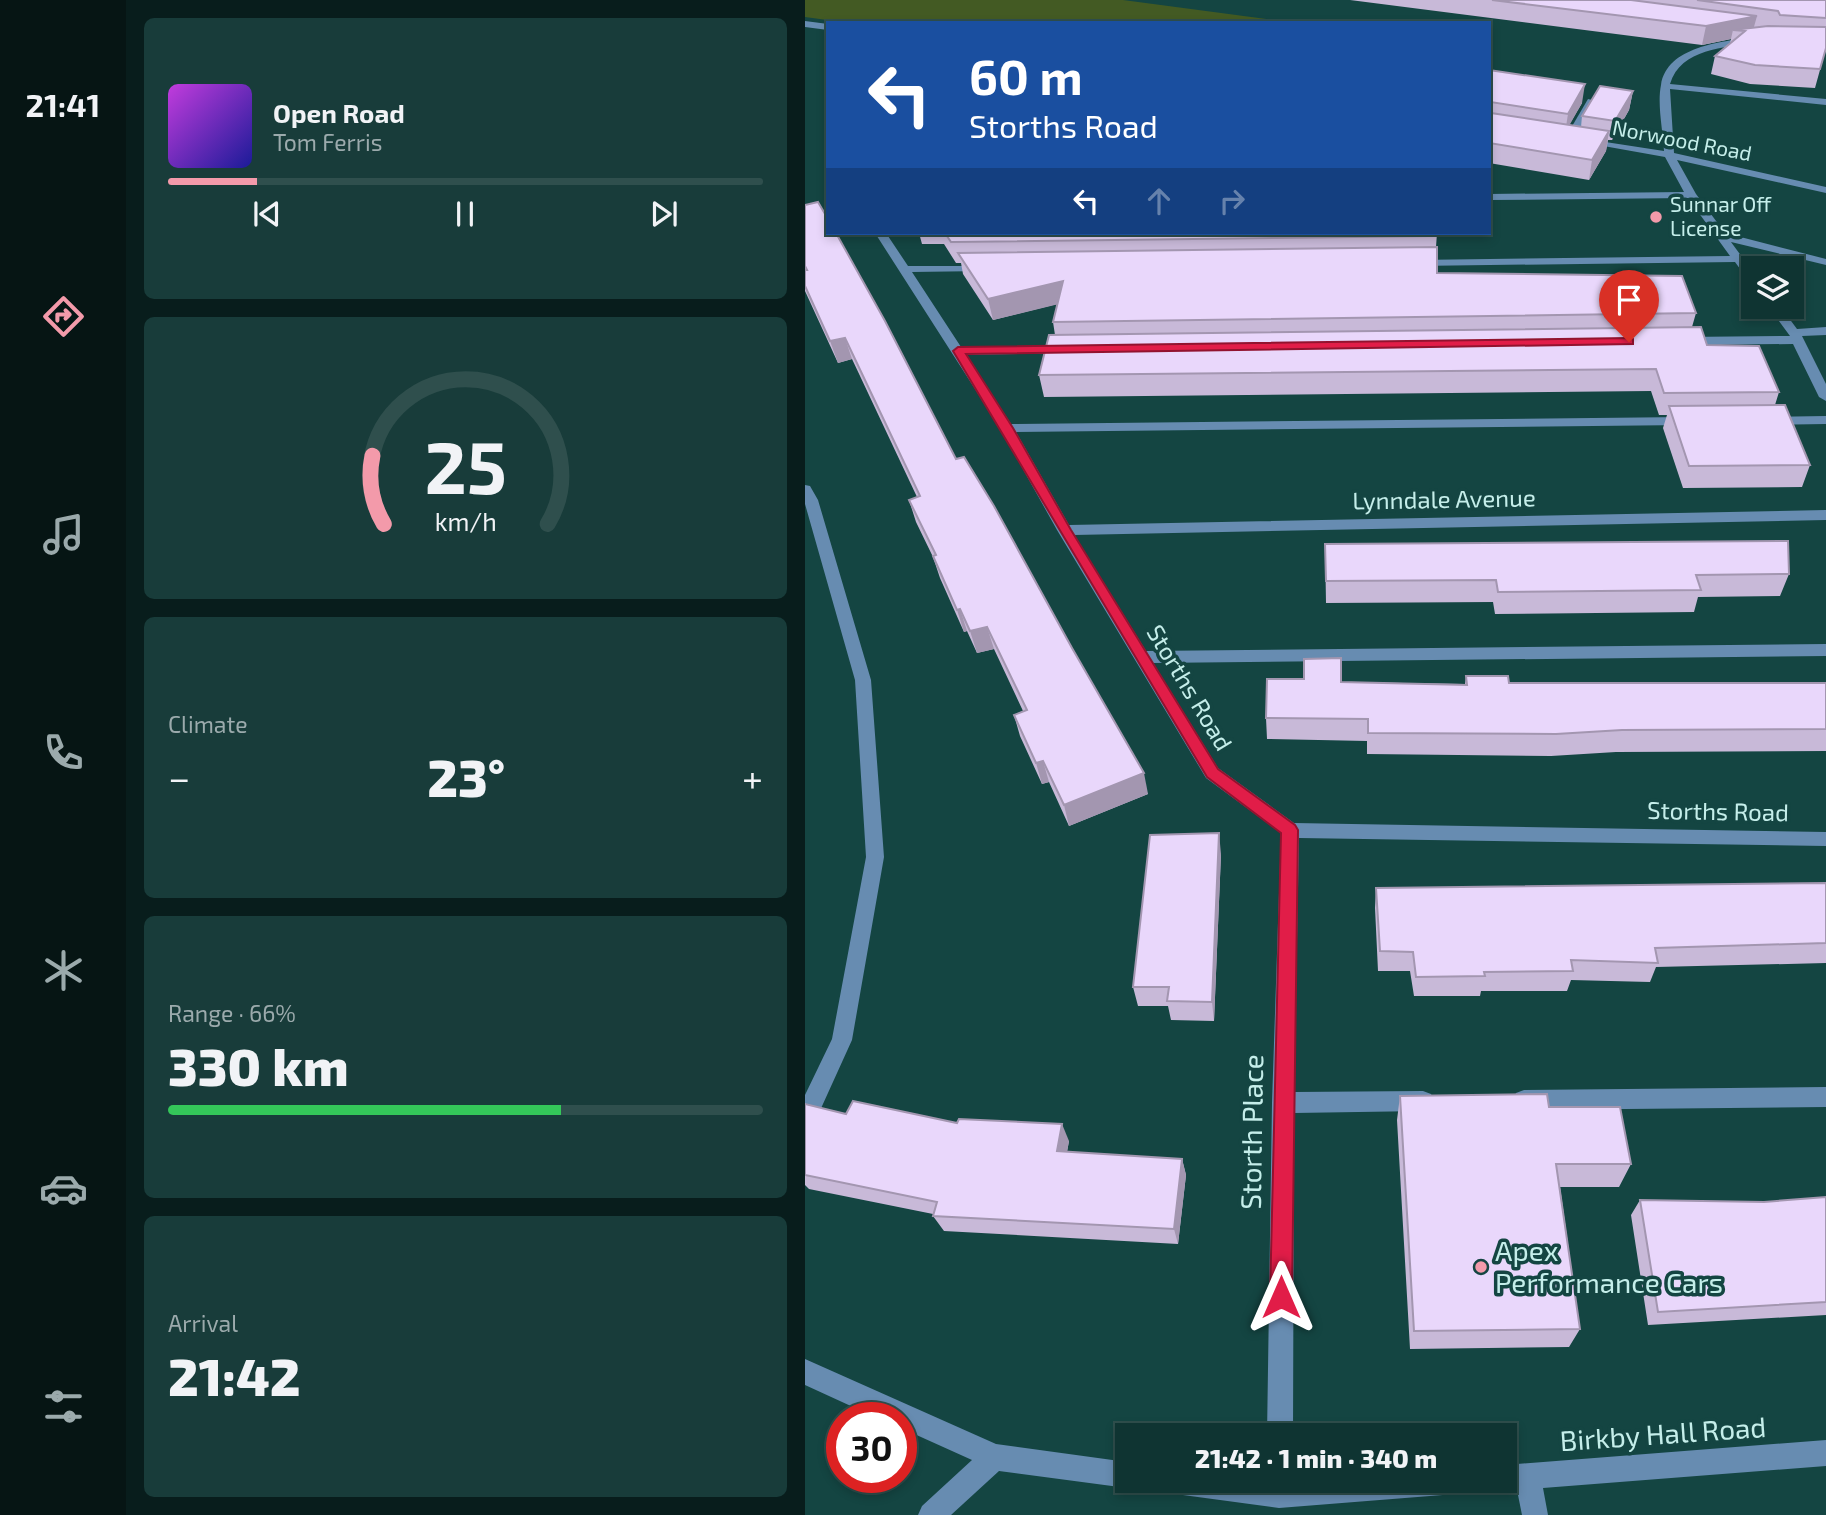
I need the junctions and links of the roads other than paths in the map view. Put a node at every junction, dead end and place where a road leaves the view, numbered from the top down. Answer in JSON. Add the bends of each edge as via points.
{"nodes":[{"id":1,"x":805,"y":24,"type":"edge"},
{"id":2,"x":826,"y":27,"type":"edge"},
{"id":3,"x":1760,"y":39,"type":"edge"},
{"id":4,"x":1665,"y":86,"type":"junction"},
{"id":5,"x":1591,"y":101,"type":"edge"},
{"id":6,"x":1826,"y":102,"type":"edge"},
{"id":7,"x":1555,"y":138,"type":"edge"},
{"id":8,"x":1569,"y":140,"type":"junction"},
{"id":9,"x":1669,"y":155,"type":"junction"},
{"id":10,"x":1826,"y":190,"type":"edge"},
{"id":11,"x":1691,"y":195,"type":"junction"},
{"id":12,"x":1491,"y":197,"type":"edge"},
{"id":13,"x":882,"y":235,"type":"edge"},
{"id":14,"x":1721,"y":236,"type":"junction"},
{"id":15,"x":1739,"y":259,"type":"junction"},
{"id":16,"x":1741,"y":262,"type":"edge"},
{"id":17,"x":1826,"y":262,"type":"edge"},
{"id":18,"x":1405,"y":263,"type":"edge"},
{"id":19,"x":1002,"y":268,"type":"edge"},
{"id":20,"x":905,"y":269,"type":"junction"},
{"id":21,"x":1783,"y":319,"type":"edge"},
{"id":22,"x":1826,"y":331,"type":"edge"},
{"id":23,"x":1795,"y":336,"type":"junction"},
{"id":24,"x":1671,"y":341,"type":"edge"},
{"id":25,"x":1084,"y":349,"type":"edge"},
{"id":26,"x":958,"y":351,"type":"junction"},
{"id":27,"x":1826,"y":397,"type":"edge"},
{"id":28,"x":1826,"y":420,"type":"edge"},
{"id":29,"x":1701,"y":421,"type":"edge"},
{"id":30,"x":1757,"y":421,"type":"edge"},
{"id":31,"x":1007,"y":428,"type":"junction"},
{"id":32,"x":805,"y":489,"type":"edge"},
{"id":33,"x":1826,"y":515,"type":"edge"},
{"id":34,"x":1064,"y":530,"type":"junction"},
{"id":35,"x":1826,"y":650,"type":"edge"},
{"id":36,"x":1142,"y":657,"type":"junction"},
{"id":37,"x":1290,"y":830,"type":"junction"},
{"id":38,"x":1826,"y":839,"type":"edge"},
{"id":39,"x":1826,"y":1097,"type":"edge"},
{"id":40,"x":1450,"y":1101,"type":"edge"},
{"id":41,"x":1506,"y":1101,"type":"edge"},
{"id":42,"x":1283,"y":1103,"type":"junction"},
{"id":43,"x":805,"y":1119,"type":"edge"},
{"id":44,"x":805,"y":1372,"type":"edge"},
{"id":45,"x":1279,"y":1423,"type":"edge"},
{"id":46,"x":1826,"y":1453,"type":"edge"},
{"id":47,"x":995,"y":1457,"type":"junction"},
{"id":48,"x":1115,"y":1473,"type":"edge"},
{"id":49,"x":1517,"y":1477,"type":"edge"},
{"id":50,"x":931,"y":1515,"type":"edge"},
{"id":51,"x":1535,"y":1515,"type":"edge"}],
"edges":[{"from":1,"to":2,"type":"street"},
{"from":3,"to":4,"type":"street","via":[[1709,47],[1684,58],[1669,73]]},
{"from":4,"to":6,"type":"street"},
{"from":4,"to":9,"type":"street"},
{"from":5,"to":8,"type":"street"},
{"from":7,"to":8,"type":"street","name":"Norwood Road"},
{"from":8,"to":9,"type":"street","name":"Norwood Road"},
{"from":9,"to":10,"type":"street","name":"Norwood Road"},
{"from":9,"to":11,"type":"street"},
{"from":11,"to":12,"type":"street"},
{"from":11,"to":14,"type":"street"},
{"from":13,"to":20,"type":"street","name":"Storths Road"},
{"from":14,"to":15,"type":"street"},
{"from":14,"to":17,"type":"street"},
{"from":15,"to":16,"type":"street"},
{"from":15,"to":18,"type":"street"},
{"from":19,"to":20,"type":"street"},
{"from":20,"to":26,"type":"street","name":"Storths Road"},
{"from":21,"to":23,"type":"street"},
{"from":22,"to":23,"type":"street"},
{"from":23,"to":24,"type":"street"},
{"from":23,"to":27,"type":"street"},
{"from":25,"to":26,"type":"street"},
{"from":26,"to":31,"type":"street","name":"Storths Road"},
{"from":28,"to":30,"type":"street"},
{"from":29,"to":31,"type":"street"},
{"from":31,"to":34,"type":"street","name":"Storths Road"},
{"from":32,"to":43,"type":"street","via":[[863,680],[874,857],[842,1041]]},
{"from":33,"to":34,"type":"street","name":"Lynndale Avenue"},
{"from":34,"to":36,"type":"street","name":"Storths Road"},
{"from":35,"to":36,"type":"street"},
{"from":36,"to":37,"type":"street","name":"Storths Road","via":[[1212,773]]},
{"from":37,"to":38,"type":"street","name":"Storths Road"},
{"from":37,"to":42,"type":"street","name":"Storth Place"},
{"from":39,"to":41,"type":"street"},
{"from":40,"to":42,"type":"street"},
{"from":42,"to":45,"type":"street","name":"Storth Place"},
{"from":44,"to":47,"type":"street"},
{"from":46,"to":49,"type":"street","name":"Birkby Hall Road"},
{"from":47,"to":48,"type":"street"},
{"from":47,"to":50,"type":"street"},
{"from":49,"to":51,"type":"street"}]}
